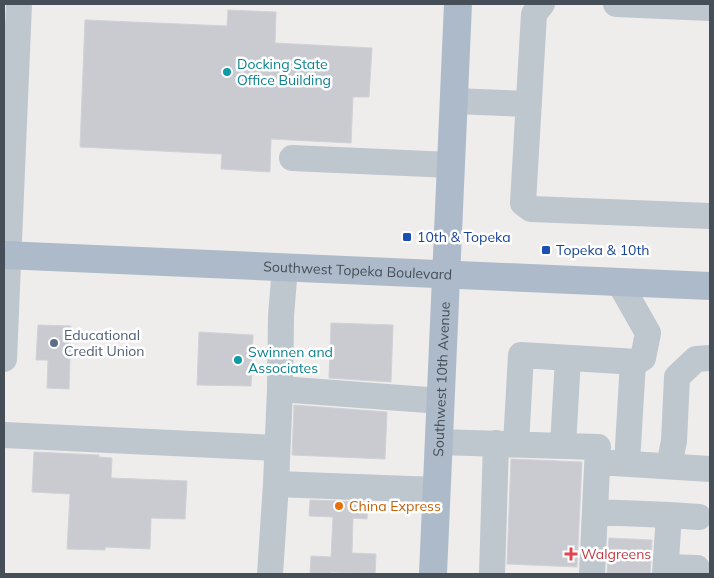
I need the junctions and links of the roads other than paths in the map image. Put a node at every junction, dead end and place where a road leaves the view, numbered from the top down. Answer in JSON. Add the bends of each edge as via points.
{"nodes":[{"id":1,"x":19,"y":4,"type":"edge"},
{"id":2,"x":458,"y":4,"type":"edge"},
{"id":3,"x":542,"y":4,"type":"edge"},
{"id":4,"x":616,"y":4,"type":"edge"},
{"id":5,"x":695,"y":6,"type":"edge"},
{"id":6,"x":10,"y":80,"type":"edge"},
{"id":7,"x":454,"y":101,"type":"junction"},
{"id":8,"x":529,"y":104,"type":"junction"},
{"id":9,"x":292,"y":158,"type":"dead end"},
{"id":10,"x":451,"y":165,"type":"junction"},
{"id":11,"x":710,"y":216,"type":"edge"},
{"id":12,"x":6,"y":255,"type":"edge"},
{"id":13,"x":285,"y":267,"type":"junction"},
{"id":14,"x":446,"y":274,"type":"junction"},
{"id":15,"x":620,"y":282,"type":"junction"},
{"id":16,"x":710,"y":286,"type":"edge"},
{"id":17,"x":568,"y":358,"type":"junction"},
{"id":18,"x":710,"y":358,"type":"edge"},
{"id":19,"x":4,"y":359,"type":"edge"},
{"id":20,"x":633,"y":362,"type":"junction"},
{"id":21,"x":280,"y":389,"type":"junction"},
{"id":22,"x":441,"y":401,"type":"junction"},
{"id":23,"x":4,"y":435,"type":"edge"},
{"id":24,"x":439,"y":442,"type":"junction"},
{"id":25,"x":506,"y":444,"type":"junction"},
{"id":26,"x":563,"y":446,"type":"junction"},
{"id":27,"x":277,"y":448,"type":"junction"},
{"id":28,"x":598,"y":455,"type":"junction"},
{"id":29,"x":628,"y":456,"type":"junction"},
{"id":30,"x":669,"y":466,"type":"junction"},
{"id":31,"x":710,"y":469,"type":"edge"},
{"id":32,"x":276,"y":484,"type":"junction"},
{"id":33,"x":437,"y":490,"type":"junction"},
{"id":34,"x":595,"y":512,"type":"junction"},
{"id":35,"x":669,"y":515,"type":"junction"},
{"id":36,"x":699,"y":517,"type":"dead end"},
{"id":37,"x":697,"y":568,"type":"dead end"},
{"id":38,"x":666,"y":570,"type":"edge"},
{"id":39,"x":270,"y":574,"type":"edge"},
{"id":40,"x":433,"y":574,"type":"edge"},
{"id":41,"x":492,"y":574,"type":"edge"},
{"id":42,"x":592,"y":574,"type":"edge"}],
"edges":[{"from":1,"to":6,"type":"street"},
{"from":2,"to":7,"type":"main road","name":"Southwest 10th Avenue"},
{"from":3,"to":8,"type":"street","via":[[534,14]]},
{"from":4,"to":5,"type":"street"},
{"from":6,"to":12,"type":"street"},
{"from":7,"to":8,"type":"street"},
{"from":7,"to":10,"type":"main road","name":"Southwest 10th Avenue"},
{"from":8,"to":11,"type":"street","via":[[523,203],[531,208]]},
{"from":9,"to":10,"type":"street"},
{"from":10,"to":14,"type":"main road","name":"Southwest 10th Avenue"},
{"from":12,"to":13,"type":"main road","name":"Southwest Topeka Boulevard"},
{"from":12,"to":19,"type":"street"},
{"from":13,"to":14,"type":"main road","name":"Southwest Topeka Boulevard"},
{"from":13,"to":21,"type":"street"},
{"from":14,"to":15,"type":"main road","name":"Southwest Topeka Boulevard"},
{"from":14,"to":22,"type":"main road","name":"Southwest 10th Avenue"},
{"from":15,"to":16,"type":"main road","name":"Southwest Topeka Boulevard"},
{"from":15,"to":20,"type":"street","via":[[648,333],[643,358]]},
{"from":17,"to":20,"type":"street"},
{"from":17,"to":25,"type":"street","via":[[521,355]]},
{"from":17,"to":26,"type":"street"},
{"from":18,"to":30,"type":"street","via":[[696,359],[677,377],[674,441]]},
{"from":20,"to":29,"type":"street"},
{"from":21,"to":22,"type":"street"},
{"from":21,"to":27,"type":"street"},
{"from":22,"to":24,"type":"main road","name":"Southwest 10th Avenue"},
{"from":23,"to":27,"type":"street"},
{"from":24,"to":25,"type":"street"},
{"from":24,"to":33,"type":"main road","name":"Southwest 10th Avenue"},
{"from":25,"to":26,"type":"street"},
{"from":25,"to":41,"type":"street"},
{"from":26,"to":28,"type":"street"},
{"from":27,"to":32,"type":"street"},
{"from":28,"to":29,"type":"street"},
{"from":28,"to":34,"type":"street"},
{"from":29,"to":30,"type":"street"},
{"from":30,"to":31,"type":"street"},
{"from":32,"to":33,"type":"street"},
{"from":32,"to":39,"type":"street"},
{"from":33,"to":40,"type":"main road","name":"Southwest 10th Avenue"},
{"from":34,"to":35,"type":"street"},
{"from":34,"to":42,"type":"street"},
{"from":35,"to":36,"type":"street"},
{"from":35,"to":38,"type":"street"},
{"from":37,"to":38,"type":"street"}]}
